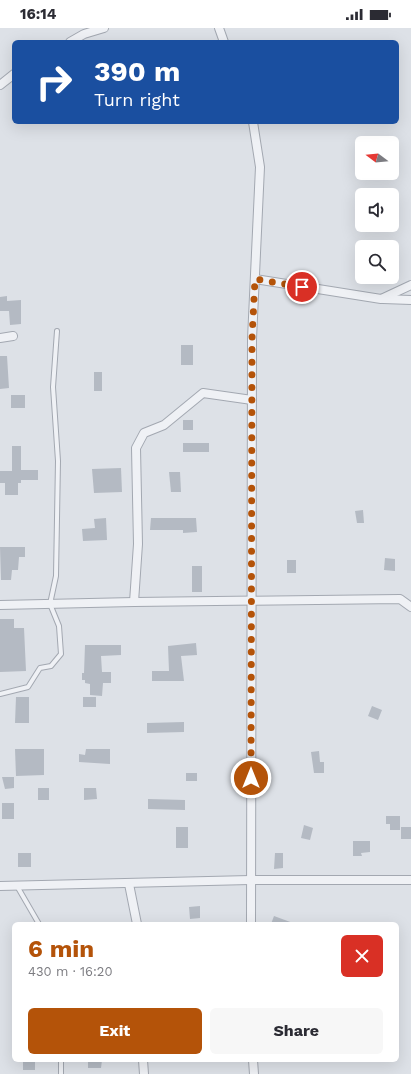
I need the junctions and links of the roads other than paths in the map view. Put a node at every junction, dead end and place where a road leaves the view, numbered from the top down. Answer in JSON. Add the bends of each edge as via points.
{"nodes":[{"id":1,"x":104,"y":28,"type":"edge"},
{"id":2,"x":219,"y":28,"type":"edge"},
{"id":3,"x":74,"y":40,"type":"edge"},
{"id":4,"x":223,"y":40,"type":"edge"},
{"id":5,"x":12,"y":76,"type":"edge"},
{"id":6,"x":0,"y":85,"type":"edge"},
{"id":7,"x":253,"y":124,"type":"edge"},
{"id":8,"x":255,"y":279,"type":"junction"},
{"id":9,"x":411,"y":285,"type":"edge"},
{"id":10,"x":381,"y":299,"type":"junction"},
{"id":11,"x":411,"y":300,"type":"edge"},
{"id":12,"x":57,"y":331,"type":"dead end"},
{"id":13,"x":13,"y":336,"type":"dead end"},
{"id":14,"x":0,"y":338,"type":"edge"},
{"id":15,"x":252,"y":400,"type":"junction"},
{"id":16,"x":251,"y":601,"type":"junction"},
{"id":17,"x":134,"y":602,"type":"junction"},
{"id":18,"x":50,"y":604,"type":"junction"},
{"id":19,"x":0,"y":605,"type":"edge"},
{"id":20,"x":411,"y":607,"type":"edge"},
{"id":21,"x":0,"y":694,"type":"edge"},
{"id":22,"x":250,"y":880,"type":"junction"},
{"id":23,"x":411,"y":880,"type":"edge"},
{"id":24,"x":129,"y":884,"type":"junction"},
{"id":25,"x":16,"y":885,"type":"junction"},
{"id":26,"x":0,"y":886,"type":"edge"},
{"id":27,"x":38,"y":922,"type":"edge"},
{"id":28,"x":137,"y":922,"type":"edge"},
{"id":29,"x":251,"y":922,"type":"edge"},
{"id":30,"x":61,"y":1062,"type":"edge"},
{"id":31,"x":143,"y":1062,"type":"edge"},
{"id":32,"x":253,"y":1062,"type":"edge"},
{"id":33,"x":61,"y":1074,"type":"edge"},
{"id":34,"x":144,"y":1074,"type":"edge"},
{"id":35,"x":254,"y":1074,"type":"edge"}],
"edges":[{"from":1,"to":3,"type":"street"},
{"from":2,"to":4,"type":"street"},
{"from":5,"to":6,"type":"street"},
{"from":7,"to":8,"type":"street","via":[[260,167]]},
{"from":8,"to":10,"type":"street"},
{"from":8,"to":15,"type":"street"},
{"from":9,"to":10,"type":"street"},
{"from":10,"to":11,"type":"street"},
{"from":12,"to":18,"type":"lane","via":[[53,387],[58,462],[56,576]]},
{"from":13,"to":14,"type":"street"},
{"from":15,"to":16,"type":"street"},
{"from":15,"to":17,"type":"street","via":[[203,393],[164,425],[144,433],[136,448],[138,544]]},
{"from":16,"to":17,"type":"street"},
{"from":16,"to":20,"type":"street","via":[[400,598]]},
{"from":16,"to":22,"type":"street"},
{"from":17,"to":18,"type":"street"},
{"from":18,"to":19,"type":"street"},
{"from":18,"to":21,"type":"lane","via":[[59,626],[61,654],[51,666],[40,668],[28,687]]},
{"from":22,"to":23,"type":"street"},
{"from":22,"to":24,"type":"street"},
{"from":22,"to":29,"type":"street"},
{"from":24,"to":25,"type":"street"},
{"from":24,"to":28,"type":"street"},
{"from":25,"to":26,"type":"street"},
{"from":25,"to":27,"type":"lane"},
{"from":30,"to":33,"type":"lane"},
{"from":31,"to":34,"type":"street"},
{"from":32,"to":35,"type":"street"}]}
